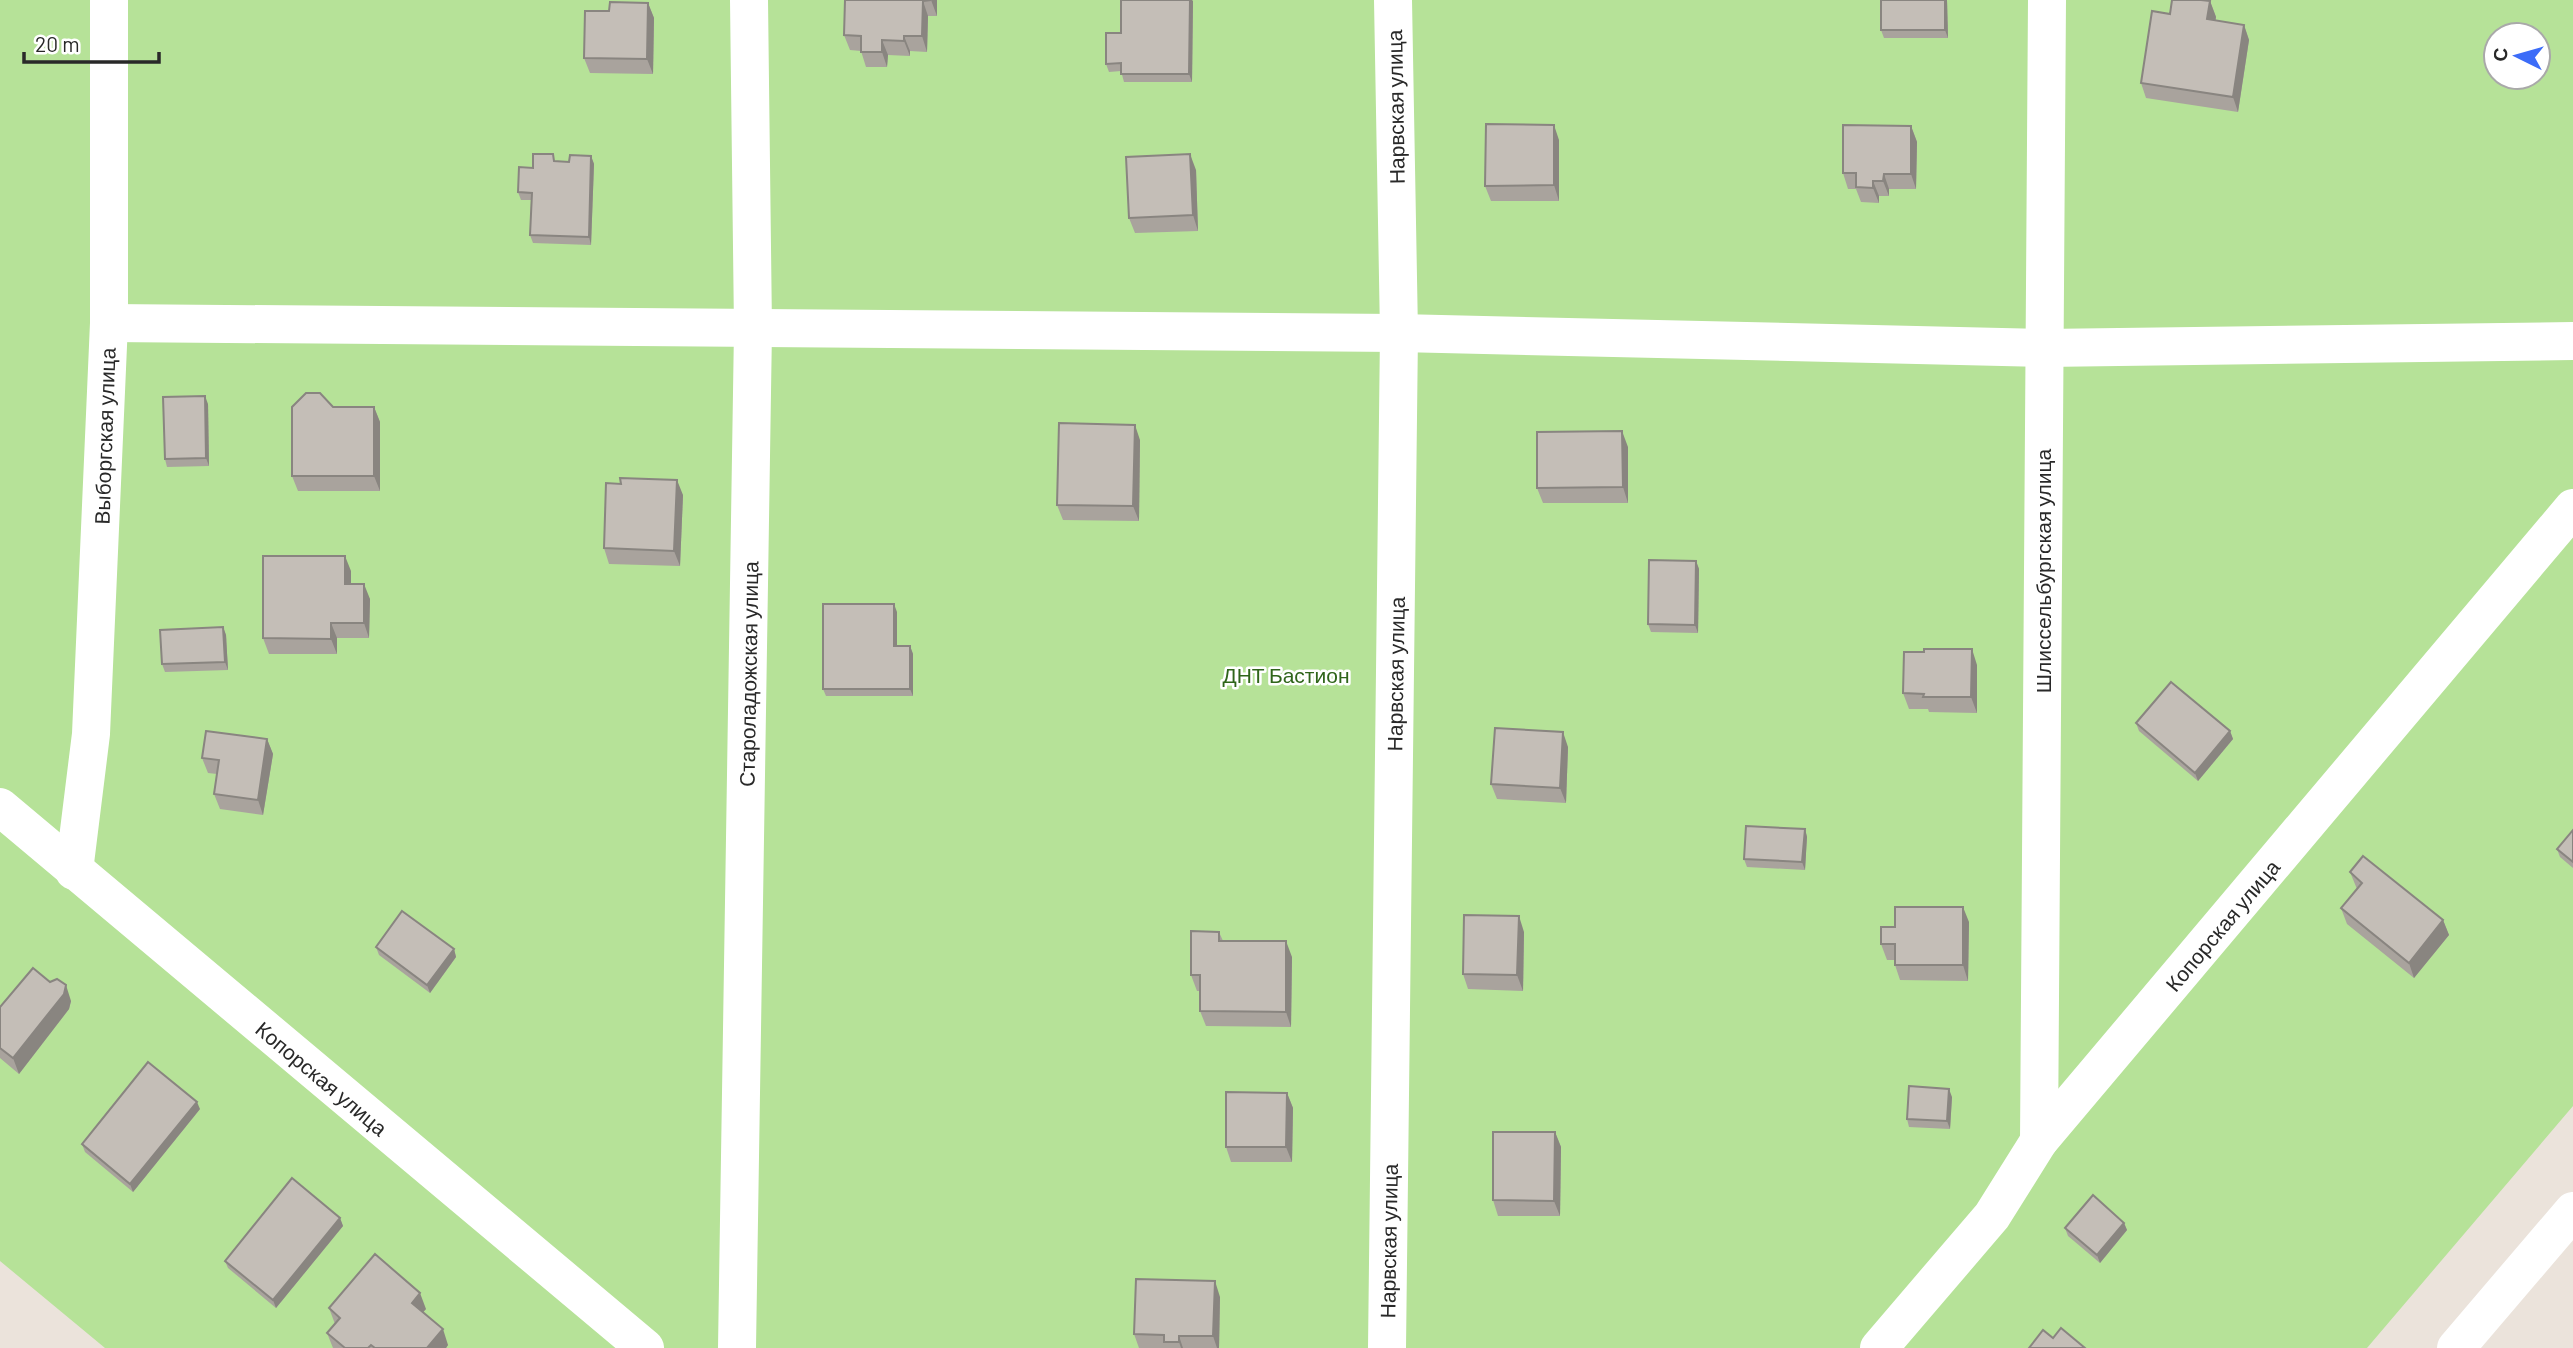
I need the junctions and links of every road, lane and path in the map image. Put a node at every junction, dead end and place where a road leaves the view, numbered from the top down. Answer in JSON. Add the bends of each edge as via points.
{"nodes":[{"id":1,"x":109,"y":0,"type":"edge"},
{"id":2,"x":749,"y":0,"type":"edge"},
{"id":3,"x":1393,"y":0,"type":"edge"},
{"id":4,"x":2047,"y":0,"type":"edge"},
{"id":5,"x":109,"y":323,"type":"junction"},
{"id":6,"x":753,"y":330,"type":"junction"},
{"id":7,"x":1399,"y":333,"type":"junction"},
{"id":8,"x":2573,"y":341,"type":"edge"},
{"id":9,"x":2043,"y":348,"type":"junction"},
{"id":10,"x":2573,"y":508,"type":"edge"},
{"id":11,"x":0,"y":807,"type":"edge"},
{"id":12,"x":74,"y":871,"type":"junction"},
{"id":13,"x":2039,"y":1141,"type":"junction"},
{"id":14,"x":2573,"y":1211,"type":"edge"},
{"id":15,"x":645,"y":1348,"type":"edge"},
{"id":16,"x":737,"y":1348,"type":"edge"},
{"id":17,"x":1387,"y":1348,"type":"edge"},
{"id":18,"x":1879,"y":1348,"type":"edge"},
{"id":19,"x":2456,"y":1348,"type":"edge"}],
"edges":[{"from":1,"to":5,"type":"street","name":"Выборгская улица"},
{"from":2,"to":6,"type":"street","name":"Староладожская улица"},
{"from":3,"to":7,"type":"street","name":"Нарвская улица"},
{"from":4,"to":9,"type":"street","name":"Шлиссельбургская улица"},
{"from":5,"to":6,"type":"street"},
{"from":5,"to":12,"type":"street","name":"Выборгская улица","via":[[91,734]]},
{"from":6,"to":7,"type":"street"},
{"from":6,"to":16,"type":"street","name":"Староладожская улица"},
{"from":7,"to":9,"type":"street"},
{"from":7,"to":17,"type":"street","name":"Нарвская улица"},
{"from":8,"to":9,"type":"street"},
{"from":9,"to":13,"type":"street","name":"Шлиссельбургская улица"},
{"from":10,"to":13,"type":"street","name":"Копорская улица"},
{"from":11,"to":12,"type":"street","name":"Копорская улица"},
{"from":12,"to":15,"type":"street","name":"Копорская улица"},
{"from":13,"to":18,"type":"street","name":"Копорская улица","via":[[1992,1216]]},
{"from":14,"to":19,"type":"street"}]}
